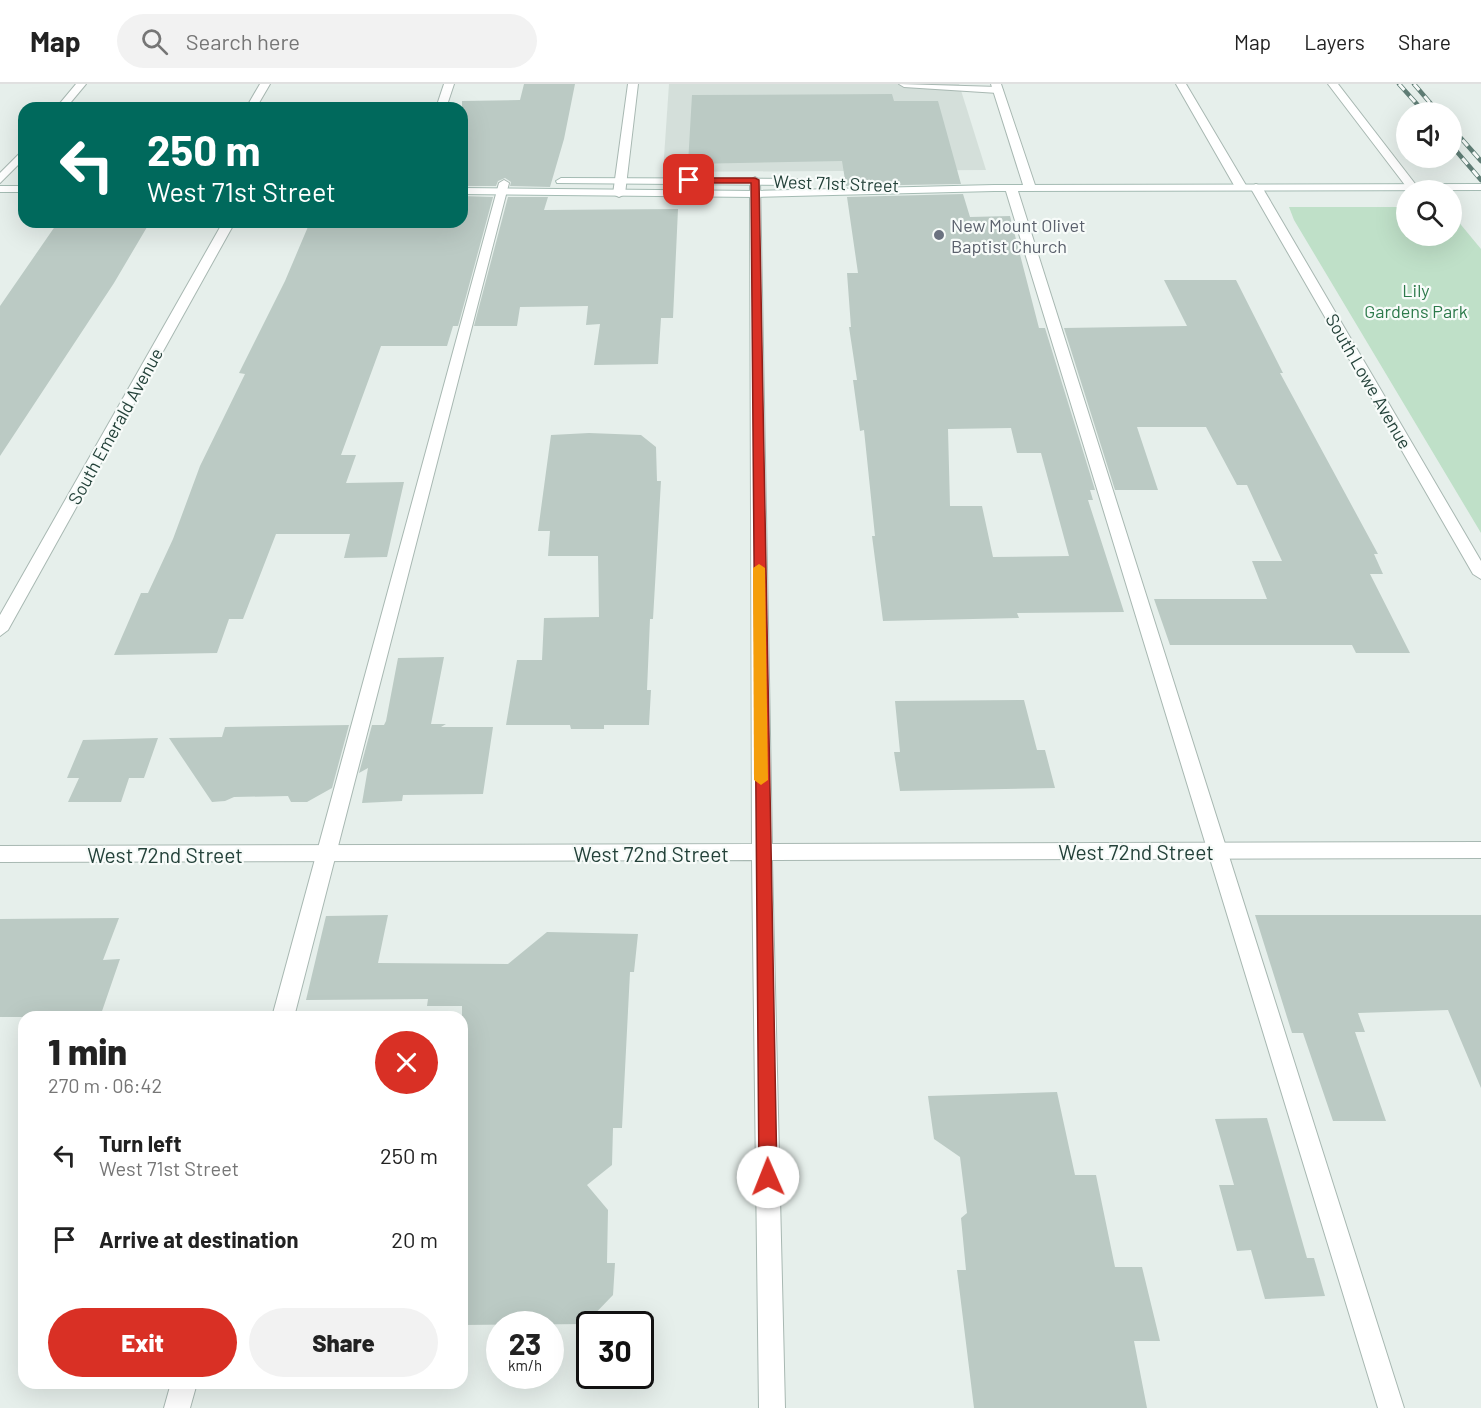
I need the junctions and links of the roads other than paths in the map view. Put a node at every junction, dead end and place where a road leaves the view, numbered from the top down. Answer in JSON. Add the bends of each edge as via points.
{"nodes":[{"id":1,"x":81,"y":84,"type":"edge"},
{"id":2,"x":265,"y":84,"type":"edge"},
{"id":3,"x":449,"y":84,"type":"edge"},
{"id":4,"x":633,"y":84,"type":"edge"},
{"id":5,"x":904,"y":84,"type":"edge"},
{"id":6,"x":1181,"y":84,"type":"edge"},
{"id":7,"x":1333,"y":84,"type":"edge"},
{"id":8,"x":935,"y":85,"type":"edge"},
{"id":9,"x":997,"y":87,"type":"edge"},
{"id":10,"x":66,"y":102,"type":"edge"},
{"id":11,"x":254,"y":102,"type":"edge"},
{"id":12,"x":443,"y":102,"type":"edge"},
{"id":13,"x":18,"y":159,"type":"edge"},
{"id":14,"x":0,"y":180,"type":"edge"},
{"id":15,"x":621,"y":180,"type":"junction"},
{"id":16,"x":1407,"y":180,"type":"edge"},
{"id":17,"x":468,"y":185,"type":"edge"},
{"id":18,"x":755,"y":187,"type":"junction"},
{"id":19,"x":1241,"y":187,"type":"junction"},
{"id":20,"x":1256,"y":187,"type":"junction"},
{"id":21,"x":1396,"y":187,"type":"edge"},
{"id":22,"x":1462,"y":187,"type":"edge"},
{"id":23,"x":1481,"y":187,"type":"edge"},
{"id":24,"x":503,"y":188,"type":"junction"},
{"id":25,"x":1002,"y":188,"type":"junction"},
{"id":26,"x":1030,"y":188,"type":"junction"},
{"id":27,"x":0,"y":189,"type":"edge"},
{"id":28,"x":18,"y":189,"type":"edge"},
{"id":29,"x":468,"y":191,"type":"edge"},
{"id":30,"x":619,"y":194,"type":"junction"},
{"id":31,"x":227,"y":228,"type":"edge"},
{"id":32,"x":1481,"y":574,"type":"edge"},
{"id":33,"x":0,"y":630,"type":"edge"},
{"id":34,"x":1481,"y":850,"type":"edge"},
{"id":35,"x":1217,"y":851,"type":"junction"},
{"id":36,"x":762,"y":853,"type":"junction"},
{"id":37,"x":0,"y":854,"type":"edge"},
{"id":38,"x":327,"y":854,"type":"junction"},
{"id":39,"x":285,"y":1011,"type":"edge"},
{"id":40,"x":182,"y":1389,"type":"edge"},
{"id":41,"x":177,"y":1408,"type":"edge"},
{"id":42,"x":772,"y":1408,"type":"edge"},
{"id":43,"x":1391,"y":1408,"type":"edge"}],
"edges":[{"from":1,"to":10,"type":"street"},
{"from":2,"to":11,"type":"street"},
{"from":3,"to":12,"type":"street"},
{"from":4,"to":15,"type":"street"},
{"from":5,"to":8,"type":"street"},
{"from":6,"to":19,"type":"street"},
{"from":7,"to":16,"type":"street"},
{"from":8,"to":9,"type":"street"},
{"from":9,"to":26,"type":"street"},
{"from":13,"to":14,"type":"street"},
{"from":15,"to":18,"type":"street","name":"West 71st Street"},
{"from":15,"to":24,"type":"street","name":"West 71st Street"},
{"from":15,"to":30,"type":"street"},
{"from":17,"to":24,"type":"street","name":"West 71st Street"},
{"from":18,"to":25,"type":"street","name":"West 71st Street"},
{"from":18,"to":30,"type":"street","name":"West 71st Street"},
{"from":18,"to":36,"type":"street"},
{"from":19,"to":20,"type":"street","name":"West 71st Street"},
{"from":19,"to":26,"type":"street","name":"West 71st Street"},
{"from":20,"to":21,"type":"street","name":"West 71st Street"},
{"from":20,"to":32,"type":"street","name":"South Lowe Avenue"},
{"from":22,"to":23,"type":"street","name":"West 71st Street"},
{"from":24,"to":29,"type":"street","name":"West 71st Street"},
{"from":24,"to":30,"type":"street","name":"West 71st Street"},
{"from":24,"to":38,"type":"street"},
{"from":25,"to":26,"type":"street","name":"West 71st Street"},
{"from":25,"to":35,"type":"street"},
{"from":27,"to":28,"type":"street"},
{"from":31,"to":33,"type":"street","name":"South Emerald Avenue"},
{"from":34,"to":35,"type":"street","name":"West 72nd Street"},
{"from":35,"to":36,"type":"street","name":"West 72nd Street"},
{"from":35,"to":43,"type":"street"},
{"from":36,"to":38,"type":"street","name":"West 72nd Street"},
{"from":36,"to":42,"type":"street"},
{"from":37,"to":38,"type":"street","name":"West 72nd Street"},
{"from":38,"to":39,"type":"street"},
{"from":40,"to":41,"type":"street"}]}
